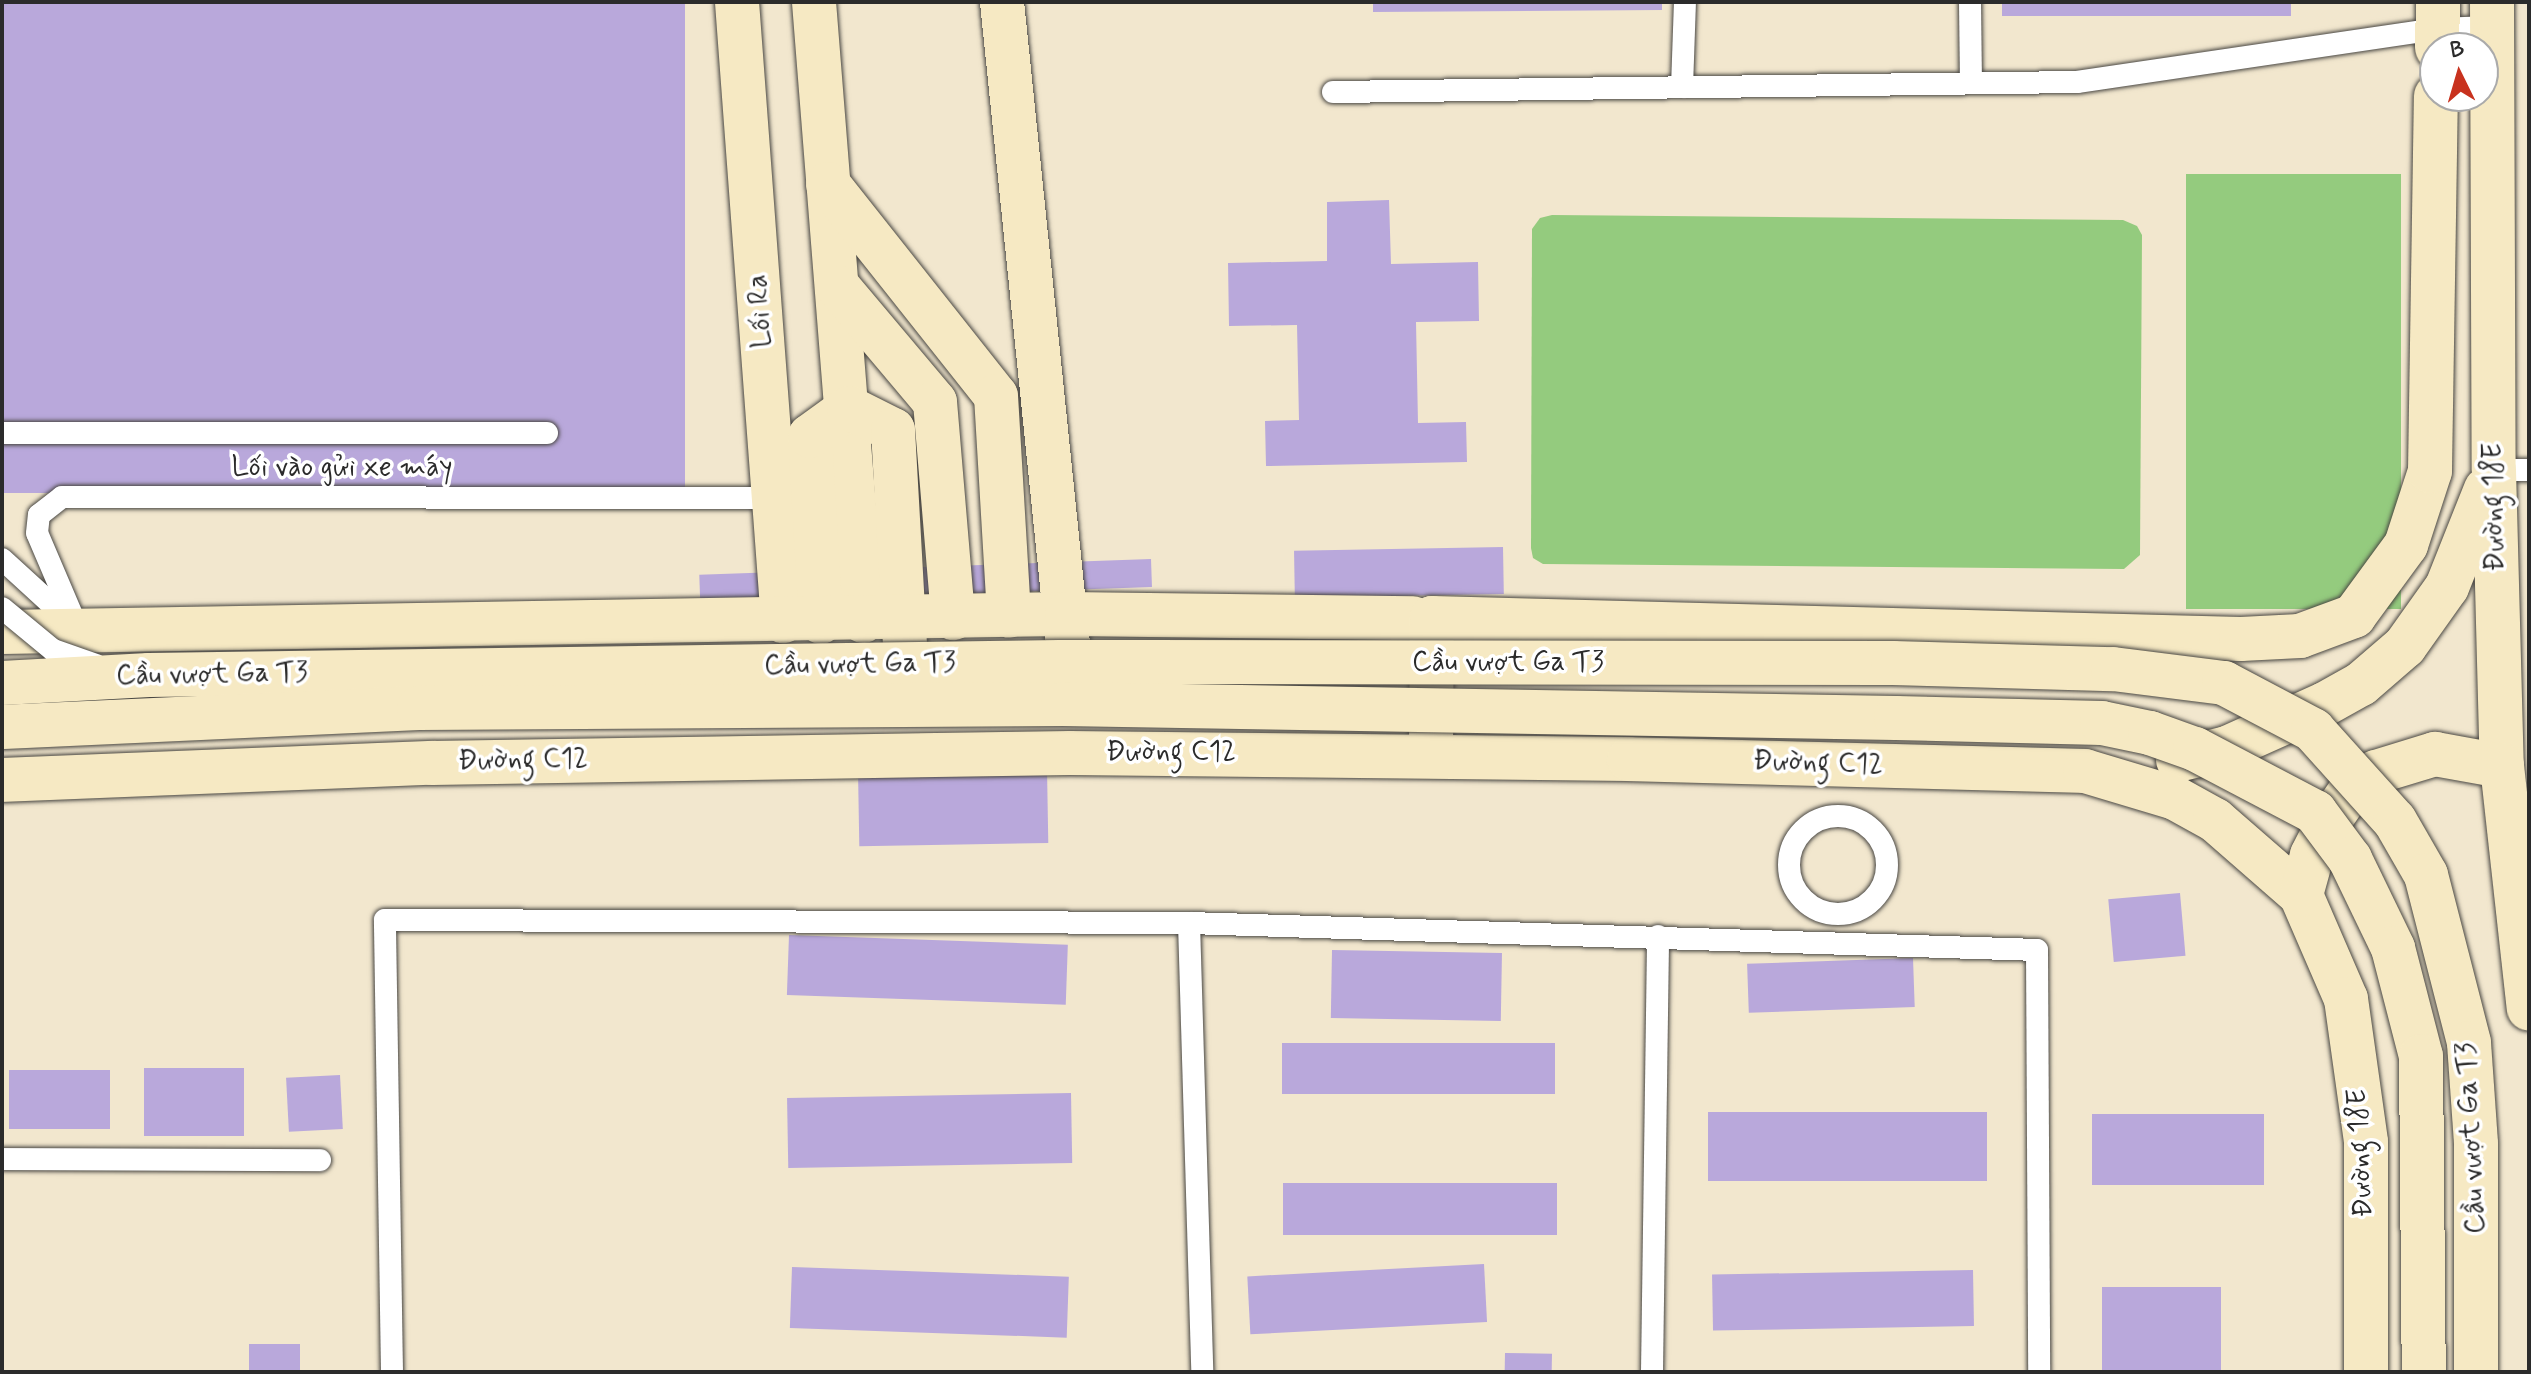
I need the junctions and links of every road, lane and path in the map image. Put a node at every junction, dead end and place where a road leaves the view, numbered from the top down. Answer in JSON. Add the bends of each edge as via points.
{"nodes":[{"id":1,"x":737,"y":2,"type":"edge"},
{"id":2,"x":814,"y":2,"type":"edge"},
{"id":3,"x":1002,"y":2,"type":"edge"},
{"id":4,"x":1685,"y":2,"type":"edge"},
{"id":5,"x":1970,"y":2,"type":"edge"},
{"id":6,"x":2492,"y":15,"type":"edge"},
{"id":7,"x":2437,"y":26,"type":"edge"},
{"id":8,"x":1971,"y":82,"type":"junction"},
{"id":9,"x":1682,"y":87,"type":"junction"},
{"id":10,"x":1333,"y":92,"type":"dead end"},
{"id":11,"x":2436,"y":112,"type":"edge"},
{"id":12,"x":828,"y":184,"type":"junction"},
{"id":13,"x":839,"y":288,"type":"junction"},
{"id":14,"x":849,"y":408,"type":"junction"},
{"id":15,"x":2,"y":433,"type":"edge"},
{"id":16,"x":547,"y":433,"type":"dead end"},
{"id":17,"x":2511,"y":470,"type":"edge"},
{"id":18,"x":775,"y":498,"type":"junction"},
{"id":19,"x":2,"y":559,"type":"edge"},
{"id":20,"x":2,"y":608,"type":"edge"},
{"id":21,"x":1067,"y":614,"type":"junction"},
{"id":22,"x":1009,"y":616,"type":"junction"},
{"id":23,"x":953,"y":618,"type":"junction"},
{"id":24,"x":1422,"y":618,"type":"junction"},
{"id":25,"x":843,"y":621,"type":"junction"},
{"id":26,"x":78,"y":629,"type":"junction"},
{"id":27,"x":2,"y":632,"type":"edge"},
{"id":28,"x":149,"y":675,"type":"junction"},
{"id":29,"x":2,"y":683,"type":"edge"},
{"id":30,"x":2,"y":727,"type":"edge"},
{"id":31,"x":1070,"y":753,"type":"junction"},
{"id":32,"x":905,"y":754,"type":"junction"},
{"id":33,"x":1431,"y":756,"type":"junction"},
{"id":34,"x":2502,"y":766,"type":"junction"},
{"id":35,"x":2085,"y":771,"type":"junction"},
{"id":36,"x":48,"y":778,"type":"junction"},
{"id":37,"x":2,"y":780,"type":"edge"},
{"id":38,"x":2301,"y":895,"type":"junction"},
{"id":39,"x":1835,"y":914,"type":"junction"},
{"id":40,"x":1189,"y":923,"type":"junction"},
{"id":41,"x":1658,"y":936,"type":"junction"},
{"id":42,"x":1836,"y":940,"type":"junction"},
{"id":43,"x":2529,"y":1009,"type":"edge"},
{"id":44,"x":2,"y":1159,"type":"edge"},
{"id":45,"x":320,"y":1160,"type":"dead end"},
{"id":46,"x":392,"y":1372,"type":"edge"},
{"id":47,"x":1202,"y":1372,"type":"edge"},
{"id":48,"x":1652,"y":1372,"type":"edge"},
{"id":49,"x":2039,"y":1372,"type":"edge"},
{"id":50,"x":2366,"y":1372,"type":"edge"},
{"id":51,"x":2424,"y":1372,"type":"edge"},
{"id":52,"x":2476,"y":1372,"type":"edge"}],
"edges":[{"from":1,"to":18,"type":"main road","name":"Lối Ra"},
{"from":2,"to":12,"type":"main road"},
{"from":3,"to":21,"type":"main road"},
{"from":4,"to":9,"type":"lane"},
{"from":5,"to":8,"type":"lane"},
{"from":6,"to":7,"type":"lane"},
{"from":6,"to":17,"type":"main road","name":"Đường 18E"},
{"from":7,"to":8,"type":"lane","via":[[2077,82]]},
{"from":8,"to":9,"type":"lane"},
{"from":9,"to":10,"type":"lane"},
{"from":11,"to":24,"type":"main road","via":[[2430,471],[2406,545],[2354,616],[2300,636],[2241,639]]},
{"from":12,"to":13,"type":"main road"},
{"from":12,"to":22,"type":"main road","via":[[996,396]]},
{"from":13,"to":14,"type":"main road"},
{"from":13,"to":23,"type":"main road","via":[[935,402]]},
{"from":14,"to":25,"type":"main road","via":[[810,436]]},
{"from":14,"to":25,"type":"main road","via":[[893,430]]},
{"from":15,"to":16,"type":"lane"},
{"from":17,"to":34,"type":"main road","name":"Đường 18E"},
{"from":17,"to":35,"type":"main road","via":[[2447,587],[2405,646],[2361,684],[2227,748],[2151,766]]},
{"from":18,"to":25,"type":"main road","name":"Lối Ra"},
{"from":18,"to":26,"type":"lane","name":"Lối vào gửi xe máy","via":[[62,497],[39,515],[37,533]]},
{"from":19,"to":26,"type":"lane"},
{"from":20,"to":28,"type":"lane","bridge":true,"via":[[53,650],[82,662]]},
{"from":21,"to":22,"type":"main road"},
{"from":21,"to":24,"type":"main road"},
{"from":21,"to":31,"type":"main road"},
{"from":22,"to":23,"type":"main road"},
{"from":23,"to":25,"type":"main road"},
{"from":24,"to":33,"type":"main road"},
{"from":25,"to":26,"type":"main road"},
{"from":25,"to":32,"type":"main road"},
{"from":26,"to":27,"type":"main road"},
{"from":26,"to":36,"type":"main road"},
{"from":28,"to":29,"type":"main road","name":"Cầu vượt Ga T3","bridge":true},
{"from":28,"to":52,"type":"main road","name":"Cầu vượt Ga T3","bridge":true,"via":[[1060,662],[1861,663],[2113,669],[2224,683],[2313,730],[2395,821],[2426,875],[2457,983],[2472,1070]]},
{"from":30,"to":51,"type":"main road","name":"Cầu vượt Ga T3","bridge":true,"via":[[419,708],[1063,704],[1928,718],[2102,723],[2150,733],[2195,749],[2315,812],[2350,859],[2383,923],[2410,1002],[2421,1056]]},
{"from":31,"to":32,"type":"main road","name":"Đường C12"},
{"from":31,"to":33,"type":"main road","name":"Đường C12"},
{"from":32,"to":36,"type":"main road","name":"Đường C12","via":[[432,763]]},
{"from":33,"to":35,"type":"main road","name":"Đường C12"},
{"from":34,"to":38,"type":"main road","via":[[2435,754],[2376,772],[2349,793],[2330,820],[2312,855]]},
{"from":34,"to":43,"type":"main road","name":"Đường 18E"},
{"from":35,"to":38,"type":"main road","name":"Đường C12","via":[[2175,798],[2215,820]]},
{"from":36,"to":37,"type":"main road","name":"Đường C12"},
{"from":38,"to":50,"type":"main road","name":"Đường 18E","via":[[2346,999],[2366,1142]]},
{"from":39,"to":39,"type":"lane","via":[[1812,907],[1794,889],[1788,865],[1794,841],[1811,823],[1834,815],[1861,820],[1881,838],[1889,864],[1882,890],[1862,909]]},
{"from":39,"to":42,"type":"lane"},
{"from":40,"to":41,"type":"lane"},
{"from":40,"to":46,"type":"lane","via":[[385,920]]},
{"from":40,"to":47,"type":"lane"},
{"from":41,"to":42,"type":"lane"},
{"from":41,"to":48,"type":"lane"},
{"from":42,"to":49,"type":"lane","via":[[2037,950]]},
{"from":44,"to":45,"type":"lane"}]}
